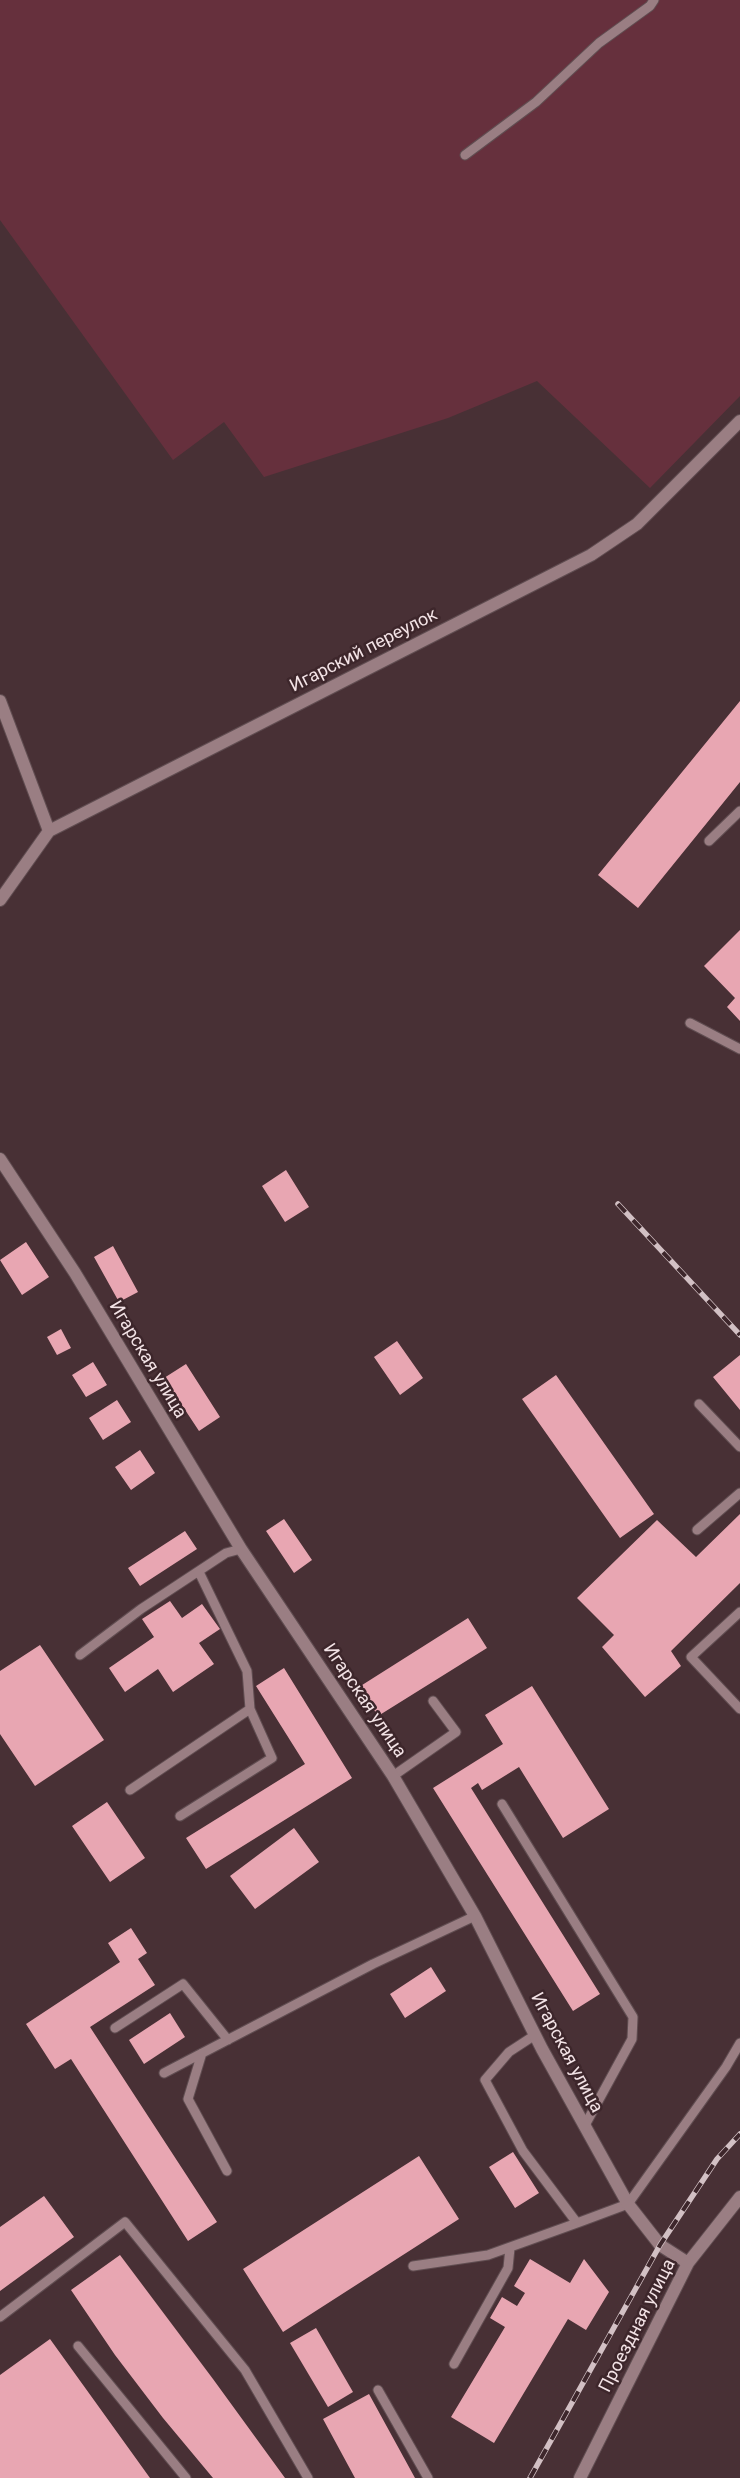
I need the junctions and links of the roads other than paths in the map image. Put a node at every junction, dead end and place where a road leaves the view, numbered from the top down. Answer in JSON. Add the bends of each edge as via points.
{"nodes":[{"id":1,"x":654,"y":0,"type":"edge"},
{"id":2,"x":464,"y":155,"type":"dead end"},
{"id":3,"x":740,"y":421,"type":"edge"},
{"id":4,"x":0,"y":701,"type":"edge"},
{"id":5,"x":740,"y":811,"type":"edge"},
{"id":6,"x":49,"y":831,"type":"junction"},
{"id":7,"x":709,"y":841,"type":"dead end"},
{"id":8,"x":0,"y":900,"type":"edge"},
{"id":9,"x":690,"y":1023,"type":"dead end"},
{"id":10,"x":740,"y":1049,"type":"edge"},
{"id":11,"x":0,"y":1158,"type":"edge"},
{"id":12,"x":699,"y":1404,"type":"dead end"},
{"id":13,"x":740,"y":1447,"type":"edge"},
{"id":14,"x":740,"y":1493,"type":"edge"},
{"id":15,"x":697,"y":1530,"type":"dead end"},
{"id":16,"x":241,"y":1549,"type":"junction"},
{"id":17,"x":199,"y":1572,"type":"junction"},
{"id":18,"x":740,"y":1612,"type":"edge"},
{"id":19,"x":80,"y":1655,"type":"dead end"},
{"id":20,"x":433,"y":1701,"type":"dead end"},
{"id":21,"x":740,"y":1708,"type":"edge"},
{"id":22,"x":250,"y":1709,"type":"junction"},
{"id":23,"x":393,"y":1776,"type":"junction"},
{"id":24,"x":130,"y":1790,"type":"dead end"},
{"id":25,"x":502,"y":1804,"type":"dead end"},
{"id":26,"x":180,"y":1816,"type":"dead end"},
{"id":27,"x":475,"y":1916,"type":"junction"},
{"id":28,"x":115,"y":2028,"type":"dead end"},
{"id":29,"x":535,"y":2035,"type":"junction"},
{"id":30,"x":228,"y":2040,"type":"junction"},
{"id":31,"x":740,"y":2042,"type":"edge"},
{"id":32,"x":202,"y":2053,"type":"junction"},
{"id":33,"x":164,"y":2073,"type":"dead end"},
{"id":34,"x":584,"y":2127,"type":"junction"},
{"id":35,"x":226,"y":2171,"type":"dead end"},
{"id":36,"x":740,"y":2198,"type":"edge"},
{"id":37,"x":628,"y":2204,"type":"junction"},
{"id":38,"x":577,"y":2223,"type":"junction"},
{"id":39,"x":510,"y":2248,"type":"junction"},
{"id":40,"x":688,"y":2263,"type":"junction"},
{"id":41,"x":413,"y":2266,"type":"dead end"},
{"id":42,"x":0,"y":2317,"type":"edge"},
{"id":43,"x":78,"y":2346,"type":"dead end"},
{"id":44,"x":454,"y":2364,"type":"dead end"},
{"id":45,"x":378,"y":2390,"type":"dead end"},
{"id":46,"x":186,"y":2478,"type":"edge"},
{"id":47,"x":308,"y":2478,"type":"edge"},
{"id":48,"x":428,"y":2478,"type":"edge"},
{"id":49,"x":580,"y":2478,"type":"edge"}],
"edges":[{"from":1,"to":2,"type":"lane","via":[[599,44],[536,102]]},
{"from":3,"to":6,"type":"street","name":"Игарский переулок","via":[[637,524],[591,555]]},
{"from":4,"to":6,"type":"street"},
{"from":5,"to":7,"type":"lane"},
{"from":6,"to":8,"type":"street","name":"Игарский переулок"},
{"from":9,"to":10,"type":"lane"},
{"from":11,"to":16,"type":"street","name":"Игарская улица","via":[[75,1273]]},
{"from":12,"to":13,"type":"lane"},
{"from":14,"to":15,"type":"lane"},
{"from":16,"to":17,"type":"lane","via":[[226,1553]]},
{"from":16,"to":23,"type":"street","name":"Игарская улица"},
{"from":17,"to":19,"type":"lane","via":[[141,1609]]},
{"from":17,"to":22,"type":"lane","via":[[247,1671]]},
{"from":18,"to":21,"type":"lane","via":[[691,1657]]},
{"from":20,"to":23,"type":"lane","via":[[456,1732]]},
{"from":22,"to":24,"type":"lane"},
{"from":22,"to":26,"type":"lane","via":[[272,1758]]},
{"from":23,"to":27,"type":"street","name":"Игарская улица"},
{"from":25,"to":34,"type":"lane","via":[[633,2017],[632,2039]]},
{"from":27,"to":29,"type":"street","name":"Игарская улица"},
{"from":27,"to":30,"type":"lane"},
{"from":28,"to":30,"type":"lane","via":[[183,1984]]},
{"from":29,"to":34,"type":"street","name":"Игарская улица"},
{"from":29,"to":38,"type":"lane","via":[[510,2052],[485,2080],[523,2151]]},
{"from":30,"to":32,"type":"lane"},
{"from":31,"to":37,"type":"lane","via":[[726,2067]]},
{"from":32,"to":33,"type":"lane"},
{"from":32,"to":35,"type":"lane","via":[[188,2099]]},
{"from":34,"to":37,"type":"street","name":"Игарская улица"},
{"from":36,"to":40,"type":"street","name":"Проездная улица"},
{"from":37,"to":38,"type":"lane"},
{"from":37,"to":40,"type":"street","name":"Игарская улица","via":[[660,2245]]},
{"from":38,"to":39,"type":"lane"},
{"from":39,"to":41,"type":"lane","via":[[488,2255]]},
{"from":39,"to":44,"type":"lane","via":[[508,2268]]},
{"from":40,"to":49,"type":"street","name":"Проездная улица"},
{"from":42,"to":47,"type":"lane","via":[[125,2222],[245,2370]]},
{"from":43,"to":46,"type":"lane"},
{"from":45,"to":48,"type":"lane"}]}
